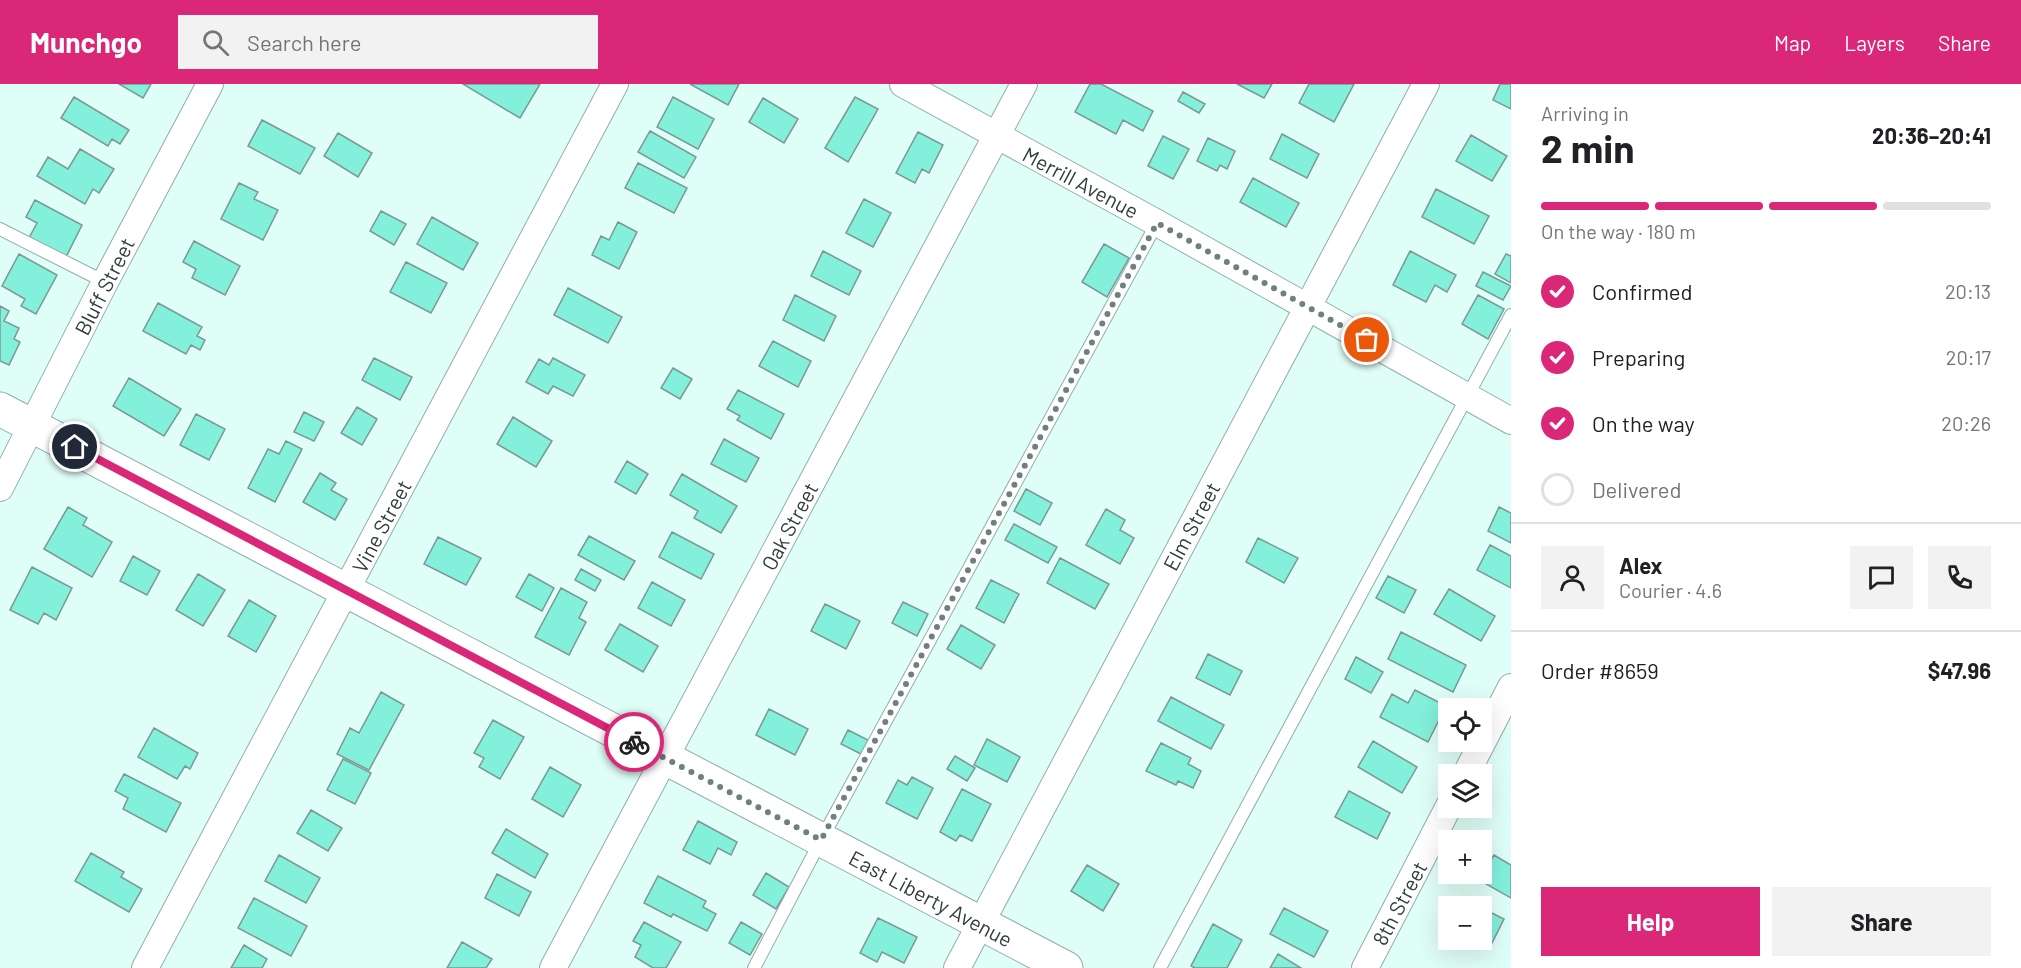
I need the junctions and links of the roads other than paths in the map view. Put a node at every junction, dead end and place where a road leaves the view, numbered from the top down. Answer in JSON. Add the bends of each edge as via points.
{"nodes":[{"id":1,"x":210,"y":84,"type":"edge"},
{"id":2,"x":615,"y":84,"type":"edge"},
{"id":3,"x":903,"y":84,"type":"edge"},
{"id":4,"x":1024,"y":84,"type":"edge"},
{"id":5,"x":1426,"y":84,"type":"edge"},
{"id":6,"x":996,"y":136,"type":"junction"},
{"id":7,"x":1157,"y":223,"type":"junction"},
{"id":8,"x":0,"y":229,"type":"edge"},
{"id":9,"x":105,"y":282,"type":"junction"},
{"id":10,"x":1307,"y":306,"type":"junction"},
{"id":11,"x":1511,"y":315,"type":"edge"},
{"id":12,"x":1467,"y":396,"type":"junction"},
{"id":13,"x":0,"y":409,"type":"edge"},
{"id":14,"x":1511,"y":421,"type":"edge"},
{"id":15,"x":33,"y":425,"type":"junction"},
{"id":16,"x":0,"y":488,"type":"edge"},
{"id":17,"x":347,"y":591,"type":"junction"},
{"id":18,"x":1511,"y":687,"type":"edge"},
{"id":19,"x":665,"y":759,"type":"junction"},
{"id":20,"x":1471,"y":764,"type":"edge"},
{"id":21,"x":1443,"y":818,"type":"edge"},
{"id":22,"x":821,"y":840,"type":"junction"},
{"id":23,"x":980,"y":924,"type":"junction"},
{"id":24,"x":145,"y":968,"type":"edge"},
{"id":25,"x":553,"y":968,"type":"edge"},
{"id":26,"x":754,"y":968,"type":"edge"},
{"id":27,"x":957,"y":968,"type":"edge"},
{"id":28,"x":1066,"y":968,"type":"edge"},
{"id":29,"x":1160,"y":968,"type":"edge"},
{"id":30,"x":1365,"y":968,"type":"edge"}],
"edges":[{"from":1,"to":9,"type":"street","name":"Bluff Street"},
{"from":2,"to":17,"type":"street","name":"Vine Street"},
{"from":3,"to":6,"type":"street","name":"Merrill Avenue"},
{"from":4,"to":6,"type":"street","name":"Oak Street"},
{"from":5,"to":10,"type":"street","name":"Elm Street"},
{"from":6,"to":7,"type":"street","name":"Merrill Avenue"},
{"from":6,"to":19,"type":"street","name":"Oak Street"},
{"from":7,"to":10,"type":"street","name":"Merrill Avenue"},
{"from":7,"to":22,"type":"lane"},
{"from":8,"to":9,"type":"lane"},
{"from":9,"to":15,"type":"street","name":"Bluff Street"},
{"from":10,"to":12,"type":"street","name":"Merrill Avenue"},
{"from":10,"to":23,"type":"street","name":"Elm Street"},
{"from":11,"to":12,"type":"lane"},
{"from":12,"to":14,"type":"street","name":"Merrill Avenue"},
{"from":12,"to":29,"type":"lane"},
{"from":13,"to":15,"type":"main road","name":"East Liberty Avenue"},
{"from":15,"to":16,"type":"street","name":"Bluff Street"},
{"from":15,"to":17,"type":"main road","name":"East Liberty Avenue"},
{"from":17,"to":19,"type":"main road","name":"East Liberty Avenue"},
{"from":17,"to":24,"type":"street","name":"Vine Street"},
{"from":18,"to":20,"type":"street"},
{"from":19,"to":22,"type":"main road","name":"East Liberty Avenue"},
{"from":19,"to":25,"type":"street","name":"Oak Street"},
{"from":21,"to":30,"type":"street","name":"8th Street"},
{"from":22,"to":23,"type":"main road","name":"East Liberty Avenue"},
{"from":22,"to":26,"type":"lane"},
{"from":23,"to":27,"type":"street","name":"Elm Street"},
{"from":23,"to":28,"type":"main road","name":"East Liberty Avenue"}]}
